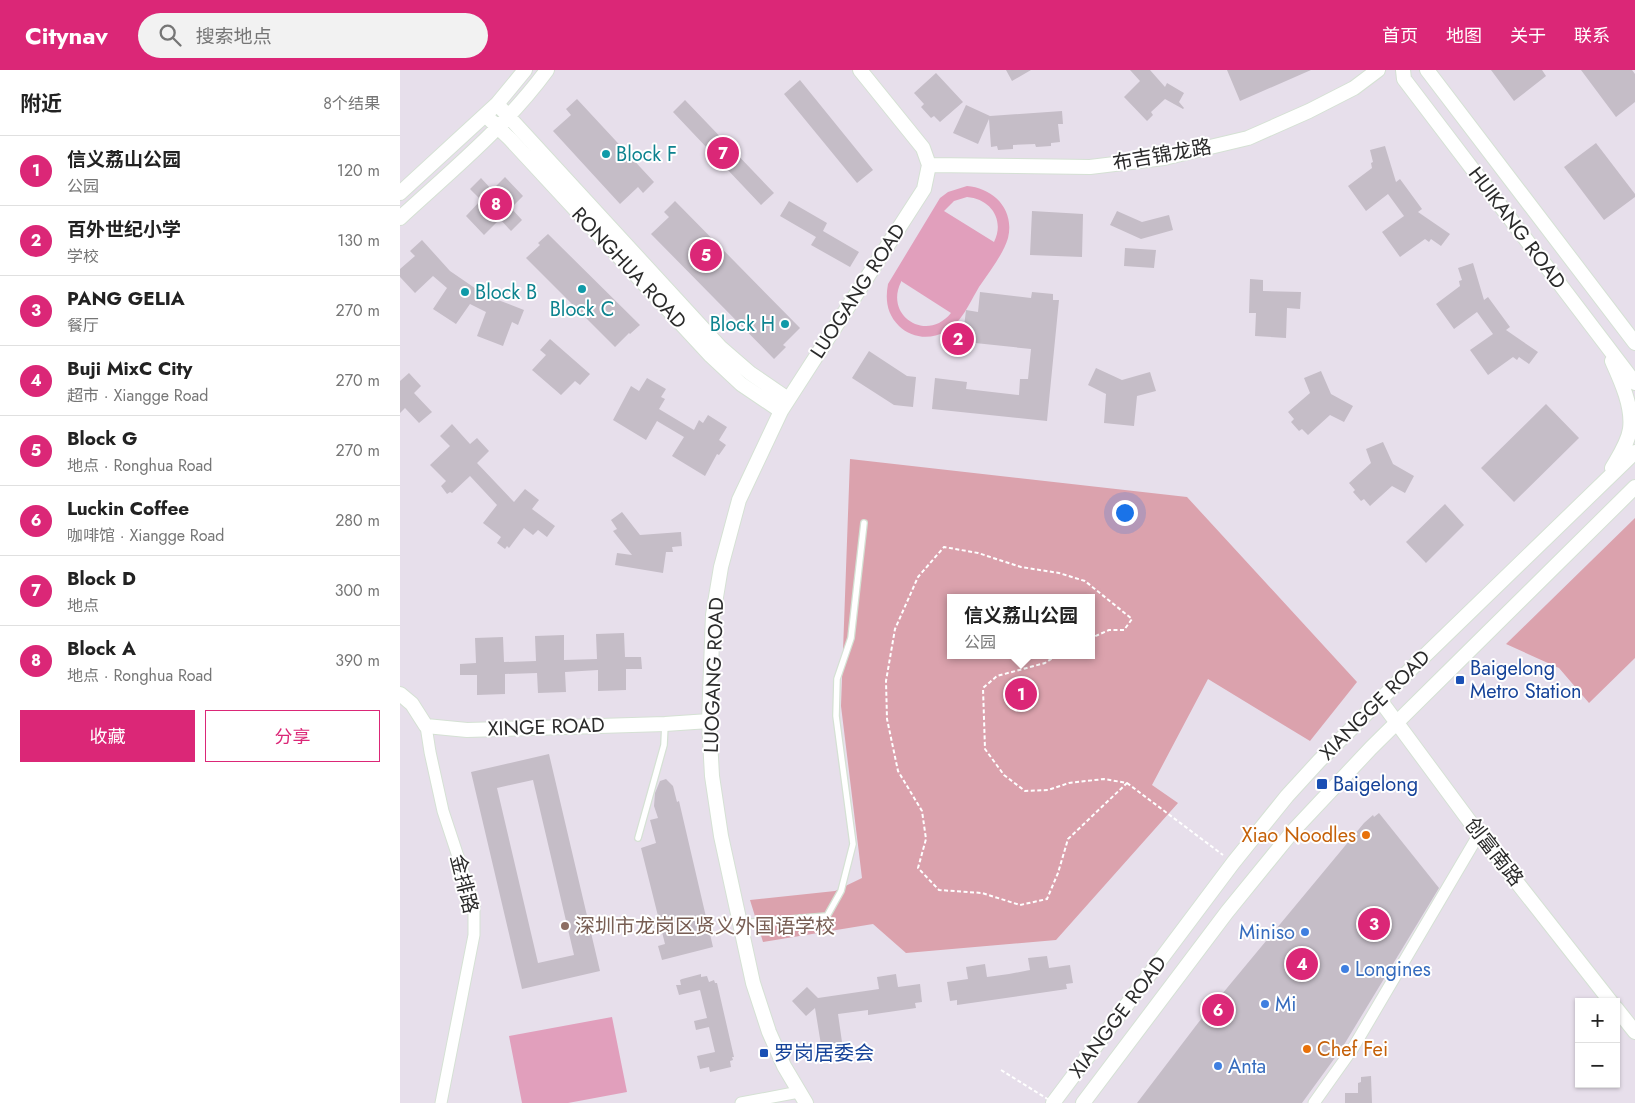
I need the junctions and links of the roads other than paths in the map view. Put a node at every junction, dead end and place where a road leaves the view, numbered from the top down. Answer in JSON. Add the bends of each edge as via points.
{"nodes":[{"id":1,"x":525,"y":70,"type":"edge"},
{"id":2,"x":547,"y":70,"type":"edge"},
{"id":3,"x":860,"y":70,"type":"edge"},
{"id":4,"x":1378,"y":70,"type":"edge"},
{"id":5,"x":1403,"y":70,"type":"edge"},
{"id":6,"x":1427,"y":70,"type":"edge"},
{"id":7,"x":497,"y":104,"type":"junction"},
{"id":8,"x":485,"y":115,"type":"junction"},
{"id":9,"x":503,"y":122,"type":"junction"},
{"id":10,"x":929,"y":166,"type":"junction"},
{"id":11,"x":400,"y":193,"type":"edge"},
{"id":12,"x":400,"y":218,"type":"edge"},
{"id":13,"x":1630,"y":334,"type":"edge"},
{"id":14,"x":1635,"y":343,"type":"edge"},
{"id":15,"x":1605,"y":344,"type":"junction"},
{"id":16,"x":1635,"y":384,"type":"edge"},
{"id":17,"x":788,"y":399,"type":"junction"},
{"id":18,"x":781,"y":411,"type":"junction"},
{"id":19,"x":1635,"y":452,"type":"edge"},
{"id":20,"x":1602,"y":484,"type":"junction"},
{"id":21,"x":1635,"y":487,"type":"edge"},
{"id":22,"x":1635,"y":494,"type":"edge"},
{"id":23,"x":1613,"y":508,"type":"junction"},
{"id":24,"x":864,"y":523,"type":"dead end"},
{"id":25,"x":400,"y":694,"type":"edge"},
{"id":26,"x":1380,"y":700,"type":"junction"},
{"id":27,"x":708,"y":722,"type":"junction"},
{"id":28,"x":1398,"y":722,"type":"junction"},
{"id":29,"x":665,"y":724,"type":"junction"},
{"id":30,"x":426,"y":726,"type":"junction"},
{"id":31,"x":1479,"y":834,"type":"junction"},
{"id":32,"x":638,"y":838,"type":"dead end"},
{"id":33,"x":739,"y":923,"type":"junction"},
{"id":34,"x":1608,"y":998,"type":"edge"},
{"id":35,"x":1620,"y":1013,"type":"edge"},
{"id":36,"x":1635,"y":1032,"type":"edge"},
{"id":37,"x":802,"y":1097,"type":"edge"},
{"id":38,"x":441,"y":1103,"type":"edge"},
{"id":39,"x":740,"y":1103,"type":"edge"},
{"id":40,"x":1054,"y":1103,"type":"edge"},
{"id":41,"x":1083,"y":1103,"type":"edge"},
{"id":42,"x":1314,"y":1103,"type":"edge"}],
"edges":[{"from":1,"to":7,"type":"street"},
{"from":2,"to":9,"type":"street"},
{"from":3,"to":10,"type":"street","via":[[923,148]]},
{"from":4,"to":10,"type":"street","name":"布吉锦龙路","via":[[1354,88],[1248,138],[1164,158],[1090,167]]},
{"from":5,"to":15,"type":"street","name":"HUIKANG ROAD","via":[[1404,79]]},
{"from":6,"to":13,"type":"street","name":"HUIKANG ROAD"},
{"from":7,"to":8,"type":"street"},
{"from":7,"to":9,"type":"street","name":"RONGHUA ROAD"},
{"from":8,"to":9,"type":"street","name":"RONGHUA ROAD"},
{"from":8,"to":11,"type":"street"},
{"from":9,"to":12,"type":"street"},
{"from":9,"to":17,"type":"street","name":"RONGHUA ROAD","via":[[720,347]]},
{"from":9,"to":18,"type":"street","name":"RONGHUA ROAD","via":[[711,356],[741,384]]},
{"from":10,"to":17,"type":"street","name":"LUOGANG ROAD","via":[[924,188]]},
{"from":13,"to":14,"type":"street","name":"HUIKANG ROAD"},
{"from":15,"to":16,"type":"street","name":"HUIKANG ROAD"},
{"from":15,"to":20,"type":"street","via":[[1624,390],[1630,428],[1620,454]]},
{"from":17,"to":18,"type":"street","name":"LUOGANG ROAD"},
{"from":18,"to":27,"type":"street","name":"LUOGANG ROAD","via":[[739,500],[721,567],[713,615]]},
{"from":19,"to":20,"type":"street","name":"XIANGGE ROAD"},
{"from":20,"to":26,"type":"street","name":"XIANGGE ROAD"},
{"from":21,"to":23,"type":"street","name":"XIANGGE ROAD"},
{"from":22,"to":23,"type":"street"},
{"from":23,"to":28,"type":"street","name":"XIANGGE ROAD"},
{"from":24,"to":33,"type":"lane","via":[[851,638],[837,679],[836,716],[853,844],[841,891],[827,916]]},
{"from":25,"to":30,"type":"street","via":[[412,704]]},
{"from":26,"to":28,"type":"street","name":"创富南路"},
{"from":26,"to":40,"type":"street","name":"XIANGGE ROAD","via":[[1287,796],[1233,863]]},
{"from":27,"to":29,"type":"street","name":"XINGE ROAD"},
{"from":27,"to":33,"type":"street","name":"LUOGANG ROAD","via":[[720,836]]},
{"from":28,"to":31,"type":"street","name":"创富南路"},
{"from":28,"to":41,"type":"street","name":"XIANGGE ROAD","via":[[1326,795],[1262,868]]},
{"from":29,"to":30,"type":"street","name":"XINGE ROAD","via":[[467,730]]},
{"from":29,"to":32,"type":"lane","via":[[664,745]]},
{"from":30,"to":38,"type":"street","name":"金排路","via":[[443,811],[474,906],[474,935]]},
{"from":31,"to":34,"type":"street","name":"创富南路"},
{"from":31,"to":42,"type":"street","via":[[1353,1048]]},
{"from":33,"to":37,"type":"street","name":"LUOGANG ROAD","via":[[769,1032]]},
{"from":35,"to":36,"type":"street"},
{"from":37,"to":39,"type":"street"}]}
